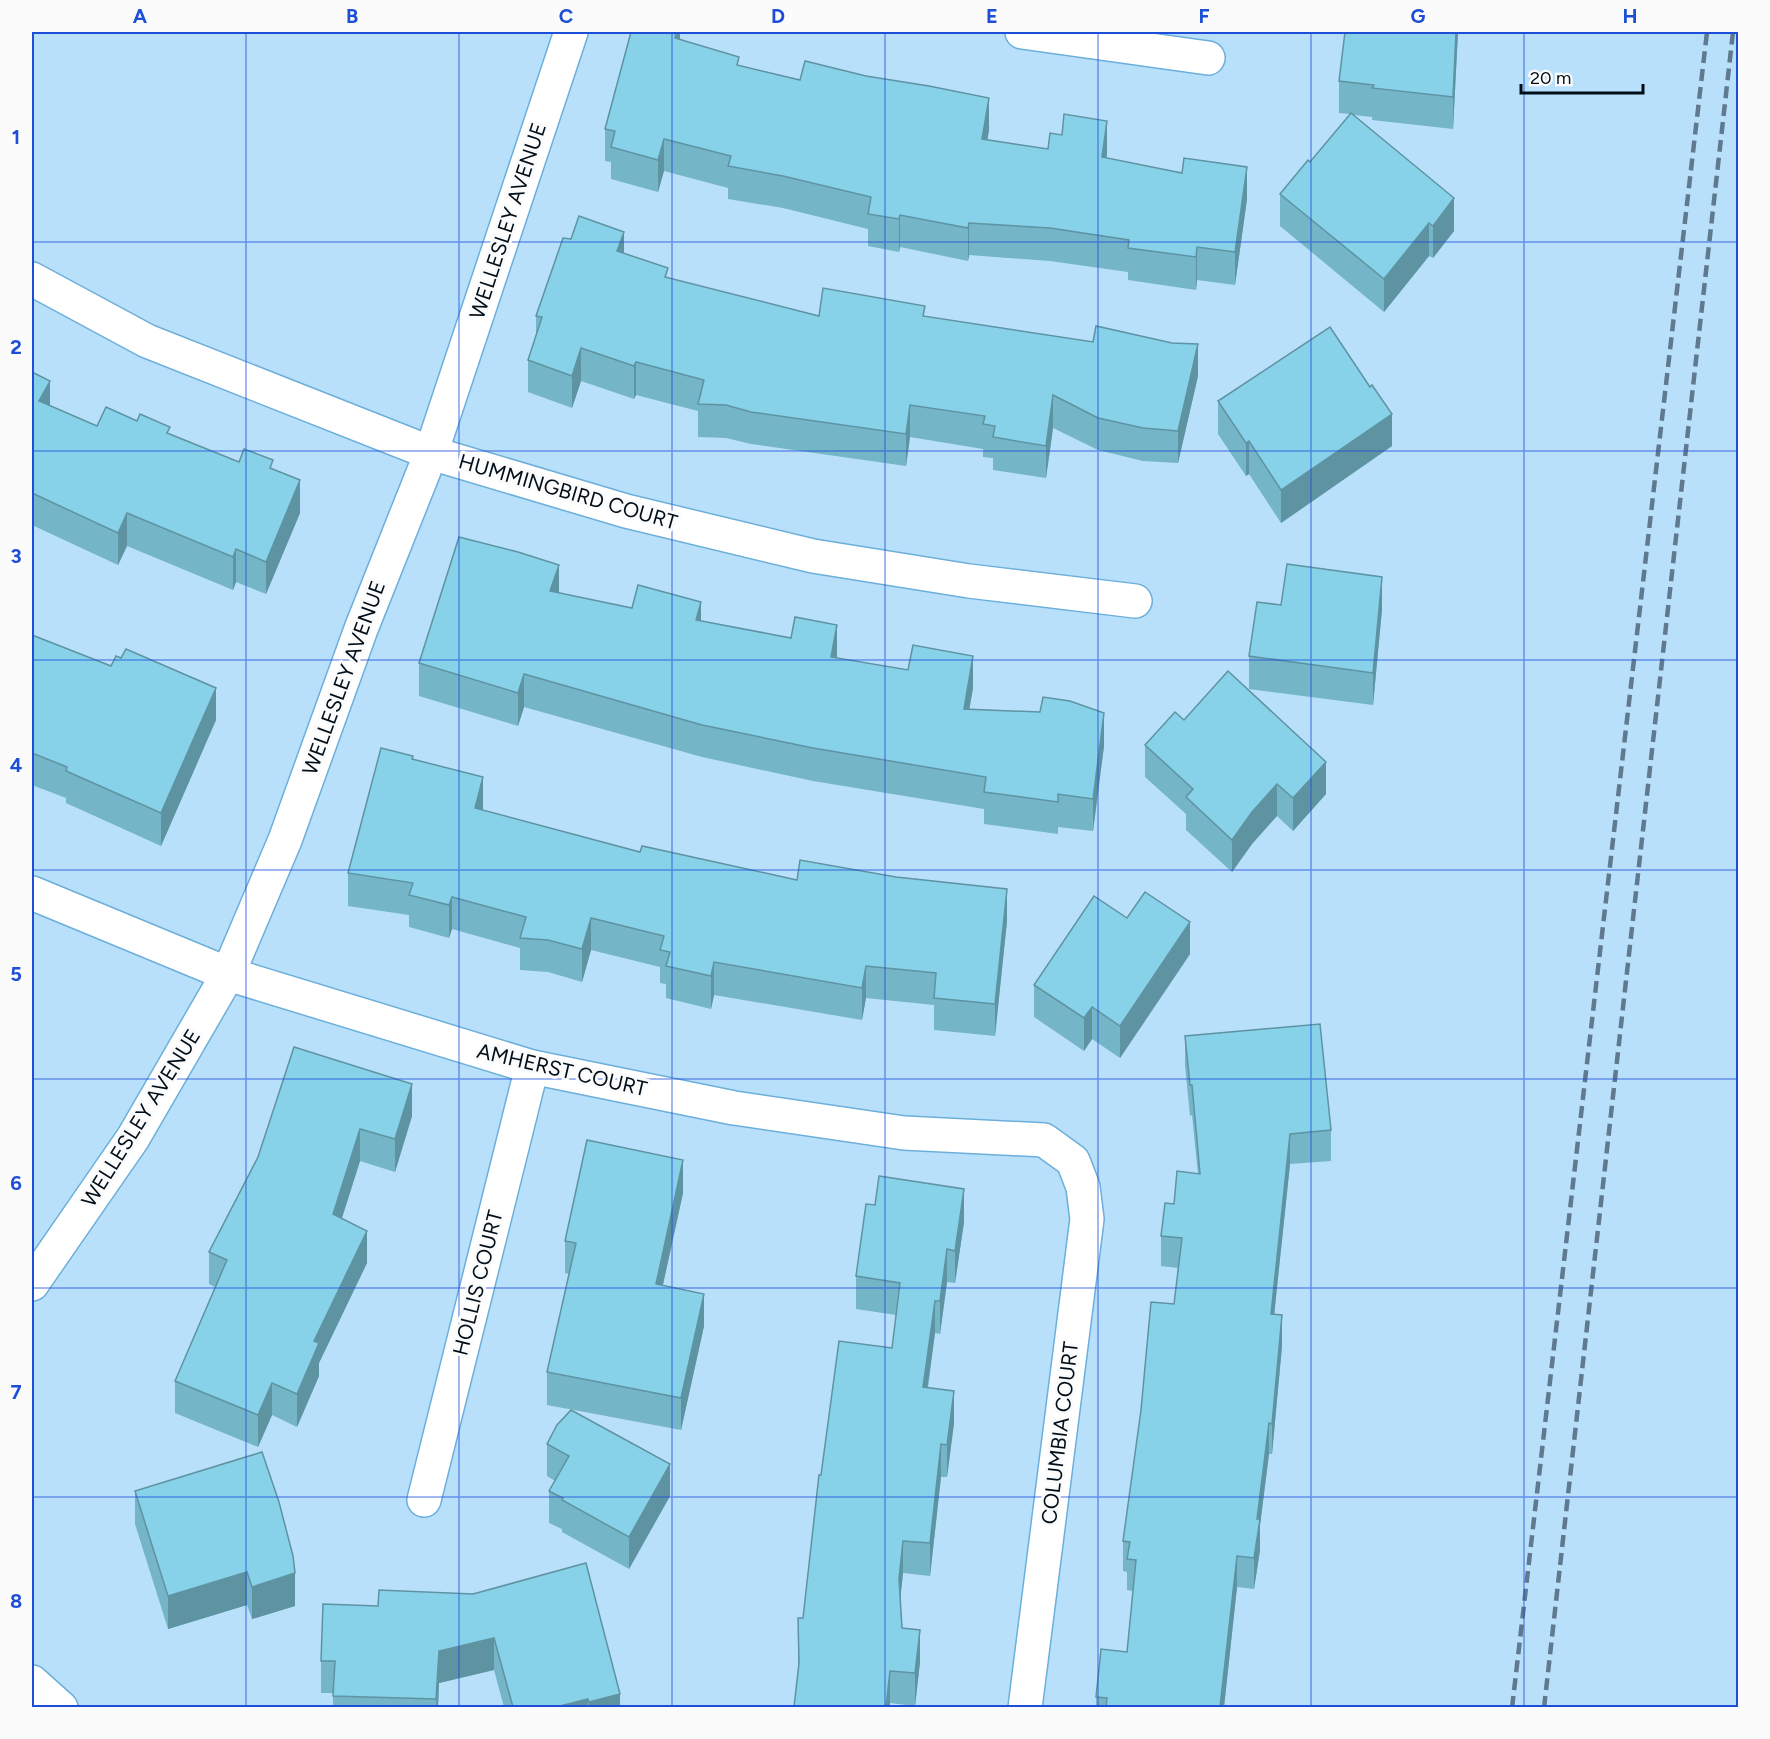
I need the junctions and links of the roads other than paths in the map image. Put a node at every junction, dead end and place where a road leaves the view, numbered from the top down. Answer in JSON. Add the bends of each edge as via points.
{"nodes":[{"id":1,"x":571,"y":32,"type":"edge"},
{"id":2,"x":1022,"y":32,"type":"edge"},
{"id":3,"x":1208,"y":58,"type":"dead end"},
{"id":4,"x":32,"y":279,"type":"edge"},
{"id":5,"x":431,"y":453,"type":"junction"},
{"id":6,"x":1135,"y":601,"type":"dead end"},
{"id":7,"x":32,"y":893,"type":"edge"},
{"id":8,"x":228,"y":974,"type":"junction"},
{"id":9,"x":532,"y":1067,"type":"junction"},
{"id":10,"x":1072,"y":1161,"type":"joint"},
{"id":11,"x":32,"y":1284,"type":"edge"},
{"id":12,"x":424,"y":1500,"type":"dead end"},
{"id":13,"x":32,"y":1682,"type":"edge"},
{"id":14,"x":61,"y":1707,"type":"edge"},
{"id":15,"x":1024,"y":1707,"type":"edge"}],
"edges":[{"from":1,"to":5,"type":"street","name":"WELLESLEY AVENUE"},
{"from":2,"to":3,"type":"street"},
{"from":4,"to":5,"type":"street","name":"HUMMINGBIRD COURT","via":[[147,341]]},
{"from":5,"to":6,"type":"street","name":"HUMMINGBIRD COURT","via":[[626,511],[813,556],[969,581]]},
{"from":5,"to":8,"type":"street","name":"WELLESLEY AVENUE","via":[[361,629],[285,840]]},
{"from":7,"to":8,"type":"street","name":"AMHERST COURT"},
{"from":8,"to":9,"type":"street","name":"AMHERST COURT"},
{"from":8,"to":11,"type":"street","name":"WELLESLEY AVENUE","via":[[133,1138]]},
{"from":9,"to":10,"type":"street","name":"AMHERST COURT","via":[[734,1108],[904,1133],[1044,1140]]},
{"from":9,"to":12,"type":"street","name":"HOLLIS COURT"},
{"from":10,"to":15,"type":"street","name":"COLUMBIA COURT","via":[[1083,1187],[1087,1219]]},
{"from":13,"to":14,"type":"street"}]}
